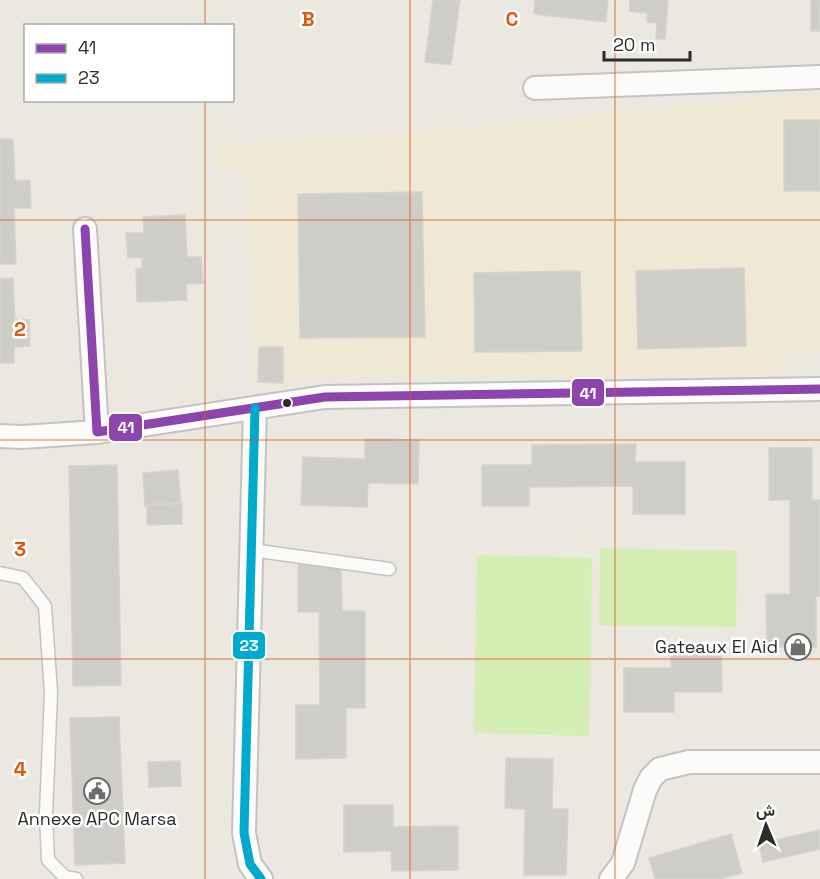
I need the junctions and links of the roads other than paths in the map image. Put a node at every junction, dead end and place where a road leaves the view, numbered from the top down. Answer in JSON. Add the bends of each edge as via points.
{"nodes":[{"id":1,"x":820,"y":77,"type":"edge"},
{"id":2,"x":535,"y":88,"type":"dead end"},
{"id":3,"x":85,"y":229,"type":"dead end"},
{"id":4,"x":820,"y":389,"type":"edge"},
{"id":5,"x":255,"y":408,"type":"junction"},
{"id":6,"x":97,"y":432,"type":"junction"},
{"id":7,"x":0,"y":436,"type":"edge"},
{"id":8,"x":251,"y":549,"type":"junction"},
{"id":9,"x":389,"y":568,"type":"dead end"},
{"id":10,"x":0,"y":573,"type":"edge"},
{"id":11,"x":820,"y":762,"type":"edge"},
{"id":12,"x":76,"y":879,"type":"edge"},
{"id":13,"x":261,"y":879,"type":"edge"},
{"id":14,"x":611,"y":879,"type":"edge"}],
"edges":[{"from":1,"to":2,"type":"street"},
{"from":3,"to":6,"type":"street"},
{"from":4,"to":5,"type":"street","via":[[325,397]]},
{"from":5,"to":6,"type":"street"},
{"from":5,"to":8,"type":"street"},
{"from":6,"to":7,"type":"street"},
{"from":8,"to":9,"type":"lane"},
{"from":8,"to":13,"type":"street","via":[[244,833],[250,864]]},
{"from":10,"to":12,"type":"lane","via":[[23,578],[45,606],[51,693],[48,860],[65,877]]},
{"from":11,"to":14,"type":"street","via":[[689,762],[660,769],[645,790],[623,863]]}]}
